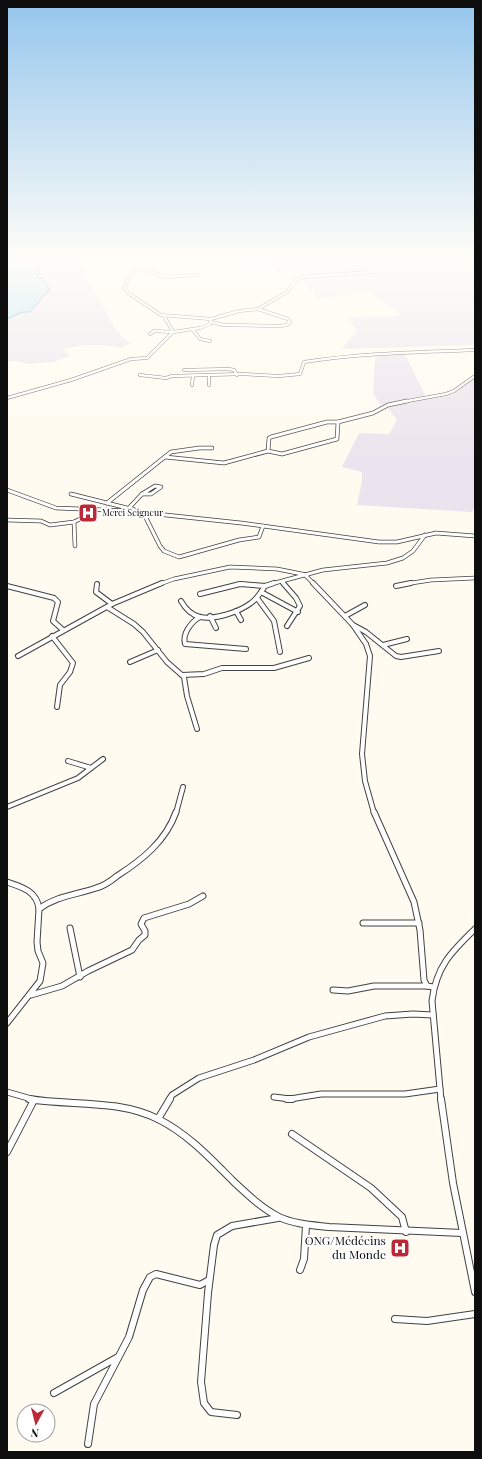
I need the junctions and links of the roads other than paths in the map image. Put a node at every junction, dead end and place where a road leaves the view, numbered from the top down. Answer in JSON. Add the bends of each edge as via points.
{"nodes":[{"id":1,"x":170,"y":325,"type":"edge"},
{"id":2,"x":207,"y":325,"type":"edge"},
{"id":3,"x":229,"y":325,"type":"edge"},
{"id":4,"x":286,"y":325,"type":"edge"},
{"id":5,"x":193,"y":330,"type":"junction"},
{"id":6,"x":172,"y":332,"type":"junction"},
{"id":7,"x":150,"y":334,"type":"dead end"},
{"id":8,"x":210,"y":341,"type":"dead end"},
{"id":9,"x":475,"y":350,"type":"edge"},
{"id":10,"x":184,"y":370,"type":"dead end"},
{"id":11,"x":140,"y":375,"type":"dead end"},
{"id":12,"x":209,"y":375,"type":"junction"},
{"id":13,"x":237,"y":375,"type":"junction"},
{"id":14,"x":193,"y":376,"type":"junction"},
{"id":15,"x":475,"y":376,"type":"edge"},
{"id":16,"x":192,"y":385,"type":"dead end"},
{"id":17,"x":208,"y":385,"type":"dead end"},
{"id":18,"x":7,"y":398,"type":"edge"},
{"id":19,"x":338,"y":422,"type":"junction"},
{"id":20,"x":212,"y":448,"type":"dead end"},
{"id":21,"x":268,"y":451,"type":"junction"},
{"id":22,"x":166,"y":457,"type":"junction"},
{"id":23,"x":7,"y":490,"type":"edge"},
{"id":24,"x":71,"y":494,"type":"dead end"},
{"id":25,"x":142,"y":494,"type":"junction"},
{"id":26,"x":107,"y":503,"type":"junction"},
{"id":27,"x":128,"y":509,"type":"junction"},
{"id":28,"x":90,"y":510,"type":"junction"},
{"id":29,"x":137,"y":511,"type":"junction"},
{"id":30,"x":143,"y":512,"type":"junction"},
{"id":31,"x":7,"y":520,"type":"edge"},
{"id":32,"x":74,"y":522,"type":"junction"},
{"id":33,"x":263,"y":526,"type":"junction"},
{"id":34,"x":425,"y":535,"type":"junction"},
{"id":35,"x":475,"y":536,"type":"edge"},
{"id":36,"x":75,"y":546,"type":"dead end"},
{"id":37,"x":306,"y":575,"type":"junction"},
{"id":38,"x":475,"y":578,"type":"edge"},
{"id":39,"x":282,"y":582,"type":"junction"},
{"id":40,"x":97,"y":584,"type":"dead end"},
{"id":41,"x":265,"y":586,"type":"junction"},
{"id":42,"x":396,"y":586,"type":"dead end"},
{"id":43,"x":9,"y":587,"type":"edge"},
{"id":44,"x":7,"y":592,"type":"edge"},
{"id":45,"x":261,"y":592,"type":"junction"},
{"id":46,"x":200,"y":594,"type":"dead end"},
{"id":47,"x":256,"y":598,"type":"junction"},
{"id":48,"x":181,"y":601,"type":"dead end"},
{"id":49,"x":112,"y":604,"type":"junction"},
{"id":50,"x":365,"y":605,"type":"dead end"},
{"id":51,"x":107,"y":607,"type":"junction"},
{"id":52,"x":236,"y":611,"type":"junction"},
{"id":53,"x":298,"y":612,"type":"junction"},
{"id":54,"x":210,"y":616,"type":"junction"},
{"id":55,"x":345,"y":616,"type":"junction"},
{"id":56,"x":200,"y":617,"type":"junction"},
{"id":57,"x":241,"y":620,"type":"dead end"},
{"id":58,"x":353,"y":625,"type":"junction"},
{"id":59,"x":287,"y":626,"type":"dead end"},
{"id":60,"x":216,"y":628,"type":"dead end"},
{"id":61,"x":63,"y":630,"type":"junction"},
{"id":62,"x":52,"y":636,"type":"junction"},
{"id":63,"x":407,"y":639,"type":"dead end"},
{"id":64,"x":383,"y":645,"type":"junction"},
{"id":65,"x":246,"y":649,"type":"dead end"},
{"id":66,"x":158,"y":650,"type":"junction"},
{"id":67,"x":439,"y":651,"type":"dead end"},
{"id":68,"x":280,"y":652,"type":"dead end"},
{"id":69,"x":18,"y":656,"type":"dead end"},
{"id":70,"x":309,"y":658,"type":"dead end"},
{"id":71,"x":130,"y":662,"type":"dead end"},
{"id":72,"x":182,"y":675,"type":"junction"},
{"id":73,"x":57,"y":707,"type":"dead end"},
{"id":74,"x":197,"y":729,"type":"dead end"},
{"id":75,"x":103,"y":759,"type":"dead end"},
{"id":76,"x":68,"y":761,"type":"dead end"},
{"id":77,"x":91,"y":768,"type":"junction"},
{"id":78,"x":184,"y":787,"type":"dead end"},
{"id":79,"x":7,"y":807,"type":"edge"},
{"id":80,"x":7,"y":882,"type":"edge"},
{"id":81,"x":203,"y":896,"type":"dead end"},
{"id":82,"x":39,"y":909,"type":"junction"},
{"id":83,"x":363,"y":923,"type":"dead end"},
{"id":84,"x":419,"y":923,"type":"junction"},
{"id":85,"x":70,"y":928,"type":"dead end"},
{"id":86,"x":475,"y":929,"type":"edge"},
{"id":87,"x":80,"y":977,"type":"junction"},
{"id":88,"x":430,"y":986,"type":"junction"},
{"id":89,"x":333,"y":990,"type":"dead end"},
{"id":90,"x":31,"y":995,"type":"junction"},
{"id":91,"x":433,"y":1015,"type":"junction"},
{"id":92,"x":7,"y":1023,"type":"edge"},
{"id":93,"x":440,"y":1089,"type":"junction"},
{"id":94,"x":7,"y":1092,"type":"edge"},
{"id":95,"x":274,"y":1097,"type":"dead end"},
{"id":96,"x":34,"y":1100,"type":"junction"},
{"id":97,"x":158,"y":1119,"type":"junction"},
{"id":98,"x":292,"y":1134,"type":"dead end"},
{"id":99,"x":7,"y":1152,"type":"edge"},
{"id":100,"x":279,"y":1218,"type":"junction"},
{"id":101,"x":306,"y":1225,"type":"junction"},
{"id":102,"x":406,"y":1232,"type":"junction"},
{"id":103,"x":462,"y":1234,"type":"junction"},
{"id":104,"x":300,"y":1270,"type":"dead end"},
{"id":105,"x":210,"y":1280,"type":"junction"},
{"id":106,"x":475,"y":1292,"type":"edge"},
{"id":107,"x":475,"y":1314,"type":"edge"},
{"id":108,"x":395,"y":1319,"type":"dead end"},
{"id":109,"x":118,"y":1356,"type":"junction"},
{"id":110,"x":54,"y":1393,"type":"dead end"},
{"id":111,"x":237,"y":1415,"type":"dead end"},
{"id":112,"x":88,"y":1444,"type":"dead end"}],
"edges":[{"from":1,"to":6,"type":"street"},
{"from":2,"to":5,"type":"street"},
{"from":3,"to":4,"type":"street"},
{"from":5,"to":6,"type":"street"},
{"from":5,"to":8,"type":"street","via":[[200,339]]},
{"from":6,"to":7,"type":"street","via":[[154,331]]},
{"from":6,"to":18,"type":"street","via":[[147,358],[131,359],[71,380]]},
{"from":9,"to":13,"type":"street","via":[[328,358],[304,362],[301,373],[296,375]]},
{"from":10,"to":13,"type":"street","via":[[229,369],[234,370]]},
{"from":11,"to":14,"type":"street","via":[[166,378]]},
{"from":12,"to":13,"type":"street"},
{"from":12,"to":14,"type":"street"},
{"from":12,"to":17,"type":"street"},
{"from":14,"to":16,"type":"street"},
{"from":15,"to":19,"type":"street","via":[[450,392],[388,404],[373,413]]},
{"from":19,"to":21,"type":"street","via":[[327,422],[271,437]]},
{"from":19,"to":21,"type":"street","via":[[337,439],[282,454]]},
{"from":20,"to":22,"type":"street","via":[[173,452]]},
{"from":21,"to":22,"type":"street","via":[[224,463]]},
{"from":22,"to":26,"type":"street"},
{"from":23,"to":28,"type":"street","via":[[48,506]]},
{"from":24,"to":26,"type":"street"},
{"from":25,"to":25,"type":"street","via":[[155,486],[161,487],[151,494]]},
{"from":25,"to":27,"type":"street"},
{"from":26,"to":27,"type":"street"},
{"from":27,"to":29,"type":"street"},
{"from":28,"to":29,"type":"street"},
{"from":28,"to":32,"type":"street","via":[[86,516]]},
{"from":29,"to":30,"type":"street"},
{"from":30,"to":33,"type":"street"},
{"from":30,"to":33,"type":"street","via":[[160,546],[164,551],[179,557],[259,537]]},
{"from":31,"to":32,"type":"street","via":[[41,521],[50,525]]},
{"from":32,"to":36,"type":"street"},
{"from":33,"to":34,"type":"street","via":[[379,542],[397,542]]},
{"from":34,"to":35,"type":"street","via":[[436,533]]},
{"from":34,"to":37,"type":"street","via":[[413,551],[403,558],[387,563],[332,569]]},
{"from":37,"to":39,"type":"street"},
{"from":37,"to":49,"type":"street","via":[[277,568],[230,567],[167,581]]},
{"from":37,"to":55,"type":"street"},
{"from":38,"to":42,"type":"street","via":[[431,580]]},
{"from":39,"to":41,"type":"street"},
{"from":39,"to":53,"type":"street","via":[[299,602]]},
{"from":40,"to":49,"type":"street","via":[[96,592]]},
{"from":41,"to":45,"type":"street"},
{"from":41,"to":46,"type":"street","via":[[240,584]]},
{"from":43,"to":44,"type":"street"},
{"from":43,"to":61,"type":"street","via":[[54,598],[58,602],[53,621]]},
{"from":45,"to":47,"type":"street"},
{"from":45,"to":53,"type":"street"},
{"from":47,"to":52,"type":"street"},
{"from":47,"to":68,"type":"street","via":[[274,621]]},
{"from":48,"to":56,"type":"street","via":[[185,609]]},
{"from":49,"to":51,"type":"street"},
{"from":50,"to":55,"type":"street"},
{"from":51,"to":61,"type":"street"},
{"from":51,"to":66,"type":"street","via":[[134,624]]},
{"from":52,"to":54,"type":"street"},
{"from":52,"to":57,"type":"street"},
{"from":53,"to":59,"type":"street"},
{"from":54,"to":56,"type":"street"},
{"from":54,"to":60,"type":"street"},
{"from":55,"to":58,"type":"street"},
{"from":56,"to":65,"type":"street","via":[[186,632],[185,644]]},
{"from":58,"to":64,"type":"street"},
{"from":58,"to":84,"type":"street","via":[[370,655],[361,741],[364,780],[386,840],[409,890]]},
{"from":61,"to":62,"type":"street"},
{"from":62,"to":69,"type":"street"},
{"from":62,"to":73,"type":"street","via":[[73,663],[60,685]]},
{"from":63,"to":64,"type":"street"},
{"from":64,"to":67,"type":"street","via":[[398,657]]},
{"from":66,"to":71,"type":"street"},
{"from":66,"to":72,"type":"street"},
{"from":70,"to":72,"type":"street","via":[[274,668],[222,668],[204,674]]},
{"from":72,"to":74,"type":"street","via":[[185,678],[187,696]]},
{"from":75,"to":77,"type":"street"},
{"from":76,"to":77,"type":"street"},
{"from":77,"to":79,"type":"street","via":[[59,787]]},
{"from":78,"to":82,"type":"street","via":[[171,825],[141,862],[98,888],[49,902]]},
{"from":80,"to":82,"type":"street","via":[[36,896]]},
{"from":81,"to":87,"type":"street","via":[[189,904],[144,918],[141,924],[146,936],[139,940],[132,950],[88,970]]},
{"from":82,"to":90,"type":"street","via":[[37,942],[43,963],[40,981]]},
{"from":83,"to":84,"type":"street"},
{"from":84,"to":88,"type":"street","via":[[424,980]]},
{"from":85,"to":87,"type":"street"},
{"from":86,"to":88,"type":"street","via":[[446,958]]},
{"from":87,"to":90,"type":"street","via":[[62,986]]},
{"from":88,"to":89,"type":"street","via":[[374,986],[348,991]]},
{"from":88,"to":91,"type":"street"},
{"from":90,"to":92,"type":"street"},
{"from":91,"to":93,"type":"street"},
{"from":91,"to":97,"type":"street","via":[[385,1016],[309,1037],[254,1060],[199,1078],[172,1095]]},
{"from":93,"to":95,"type":"street","via":[[406,1094],[321,1094],[290,1099]]},
{"from":93,"to":103,"type":"street"},
{"from":94,"to":96,"type":"street"},
{"from":96,"to":97,"type":"street","via":[[109,1106]]},
{"from":96,"to":99,"type":"street"},
{"from":97,"to":100,"type":"street","via":[[186,1137],[251,1198]]},
{"from":98,"to":102,"type":"street","via":[[371,1188],[402,1217]]},
{"from":100,"to":101,"type":"street"},
{"from":100,"to":105,"type":"street","via":[[232,1226],[217,1235]]},
{"from":101,"to":102,"type":"street"},
{"from":101,"to":104,"type":"street","via":[[304,1259]]},
{"from":102,"to":103,"type":"street"},
{"from":103,"to":106,"type":"street"},
{"from":105,"to":109,"type":"street","via":[[200,1285],[152,1275],[143,1290],[129,1337]]},
{"from":105,"to":111,"type":"street","via":[[202,1360],[204,1404],[211,1412]]},
{"from":107,"to":108,"type":"street","via":[[427,1321]]},
{"from":109,"to":110,"type":"street"},
{"from":109,"to":112,"type":"street","via":[[94,1404]]}]}
